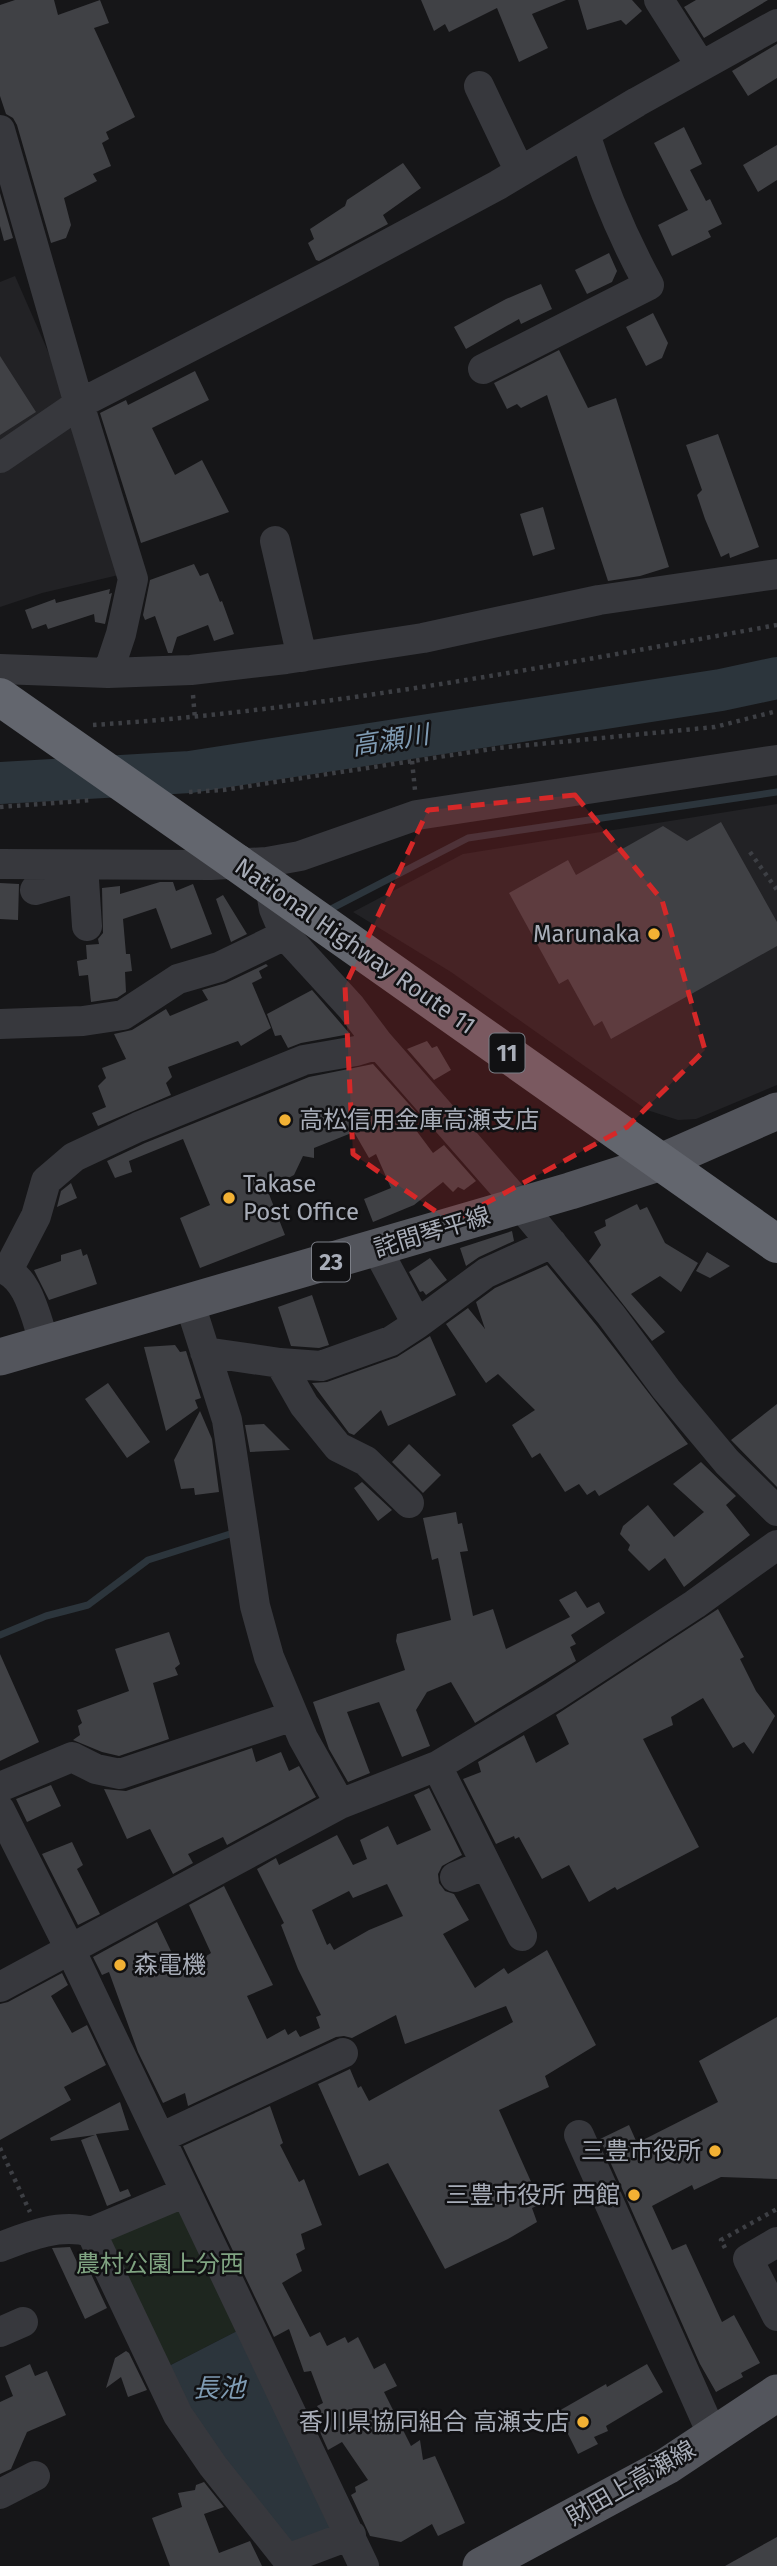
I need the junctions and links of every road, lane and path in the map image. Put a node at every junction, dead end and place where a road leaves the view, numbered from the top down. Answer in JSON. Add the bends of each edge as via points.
{"nodes":[{"id":1,"x":659,"y":0,"type":"edge"},
{"id":2,"x":777,"y":24,"type":"edge"},
{"id":3,"x":701,"y":66,"type":"junction"},
{"id":4,"x":479,"y":86,"type":"dead end"},
{"id":5,"x":0,"y":131,"type":"edge"},
{"id":6,"x":585,"y":134,"type":"junction"},
{"id":7,"x":520,"y":172,"type":"junction"},
{"id":8,"x":484,"y":369,"type":"dead end"},
{"id":9,"x":79,"y":404,"type":"junction"},
{"id":10,"x":0,"y":458,"type":"edge"},
{"id":11,"x":275,"y":541,"type":"dead end"},
{"id":12,"x":777,"y":574,"type":"edge"},
{"id":13,"x":777,"y":625,"type":"edge"},
{"id":14,"x":302,"y":657,"type":"junction"},
{"id":15,"x":0,"y":669,"type":"edge"},
{"id":16,"x":108,"y":673,"type":"junction"},
{"id":17,"x":0,"y":697,"type":"edge"},
{"id":18,"x":777,"y":711,"type":"edge"},
{"id":19,"x":83,"y":726,"type":"dead end"},
{"id":20,"x":777,"y":760,"type":"edge"},
{"id":21,"x":181,"y":793,"type":"dead end"},
{"id":22,"x":98,"y":800,"type":"dead end"},
{"id":23,"x":0,"y":807,"type":"edge"},
{"id":24,"x":750,"y":852,"type":"dead end"},
{"id":25,"x":237,"y":863,"type":"junction"},
{"id":26,"x":0,"y":864,"type":"edge"},
{"id":27,"x":83,"y":870,"type":"junction"},
{"id":28,"x":270,"y":886,"type":"junction"},
{"id":29,"x":35,"y":890,"type":"dead end"},
{"id":30,"x":777,"y":890,"type":"edge"},
{"id":31,"x":87,"y":926,"type":"dead end"},
{"id":32,"x":285,"y":935,"type":"junction"},
{"id":33,"x":0,"y":1024,"type":"edge"},
{"id":34,"x":379,"y":1044,"type":"junction"},
{"id":35,"x":777,"y":1111,"type":"edge"},
{"id":36,"x":661,"y":1162,"type":"junction"},
{"id":37,"x":521,"y":1206,"type":"junction"},
{"id":38,"x":552,"y":1243,"type":"junction"},
{"id":39,"x":777,"y":1244,"type":"edge"},
{"id":40,"x":377,"y":1249,"type":"junction"},
{"id":41,"x":4,"y":1269,"type":"edge"},
{"id":42,"x":189,"y":1301,"type":"junction"},
{"id":43,"x":417,"y":1324,"type":"junction"},
{"id":44,"x":44,"y":1344,"type":"junction"},
{"id":45,"x":205,"y":1352,"type":"junction"},
{"id":46,"x":0,"y":1357,"type":"edge"},
{"id":47,"x":281,"y":1363,"type":"junction"},
{"id":48,"x":409,"y":1503,"type":"dead end"},
{"id":49,"x":777,"y":1511,"type":"edge"},
{"id":50,"x":777,"y":1545,"type":"edge"},
{"id":51,"x":293,"y":1716,"type":"junction"},
{"id":52,"x":437,"y":1766,"type":"junction"},
{"id":53,"x":0,"y":1787,"type":"edge"},
{"id":54,"x":340,"y":1804,"type":"junction"},
{"id":55,"x":0,"y":1810,"type":"edge"},
{"id":56,"x":486,"y":1864,"type":"junction"},
{"id":57,"x":455,"y":1877,"type":"dead end"},
{"id":58,"x":522,"y":1936,"type":"dead end"},
{"id":59,"x":70,"y":1949,"type":"junction"},
{"id":60,"x":0,"y":1987,"type":"edge"},
{"id":61,"x":343,"y":2053,"type":"dead end"},
{"id":62,"x":579,"y":2135,"type":"dead end"},
{"id":63,"x":160,"y":2138,"type":"junction"},
{"id":64,"x":0,"y":2148,"type":"edge"},
{"id":65,"x":186,"y":2192,"type":"junction"},
{"id":66,"x":39,"y":2231,"type":"junction"},
{"id":67,"x":91,"y":2232,"type":"junction"},
{"id":68,"x":777,"y":2242,"type":"edge"},
{"id":69,"x":0,"y":2247,"type":"edge"},
{"id":70,"x":775,"y":2309,"type":"edge"},
{"id":71,"x":777,"y":2393,"type":"edge"},
{"id":72,"x":713,"y":2436,"type":"junction"},
{"id":73,"x":35,"y":2476,"type":"dead end"},
{"id":74,"x":0,"y":2494,"type":"edge"},
{"id":75,"x":351,"y":2535,"type":"junction"},
{"id":76,"x":364,"y":2566,"type":"edge"},
{"id":77,"x":481,"y":2566,"type":"edge"}],
"edges":[{"from":1,"to":3,"type":"street"},
{"from":2,"to":3,"type":"street"},
{"from":3,"to":6,"type":"street"},
{"from":4,"to":7,"type":"street"},
{"from":5,"to":9,"type":"street"},
{"from":6,"to":7,"type":"street"},
{"from":6,"to":8,"type":"street","via":[[603,190],[649,285]]},
{"from":7,"to":9,"type":"street"},
{"from":9,"to":10,"type":"street"},
{"from":9,"to":16,"type":"street","via":[[133,579]]},
{"from":11,"to":14,"type":"street"},
{"from":12,"to":14,"type":"street","via":[[599,600],[422,638]]},
{"from":13,"to":19,"type":"path","via":[[463,682],[195,719]]},
{"from":14,"to":16,"type":"street","via":[[191,670]]},
{"from":15,"to":16,"type":"street"},
{"from":17,"to":25,"type":"highway","name":"National Highway Route 11","number":"11","bridge":true},
{"from":18,"to":21,"type":"path","via":[[715,727],[498,748]]},
{"from":20,"to":25,"type":"street","via":[[417,815],[300,856]]},
{"from":22,"to":23,"type":"path"},
{"from":24,"to":30,"type":"path"},
{"from":25,"to":27,"type":"street"},
{"from":25,"to":28,"type":"highway","name":"National Highway Route 11","number":"11"},
{"from":26,"to":27,"type":"street"},
{"from":27,"to":29,"type":"street"},
{"from":27,"to":31,"type":"street"},
{"from":28,"to":32,"type":"street"},
{"from":28,"to":36,"type":"highway","name":"National Highway Route 11","number":"11"},
{"from":32,"to":33,"type":"street","via":[[219,967],[178,979],[123,1015]]},
{"from":32,"to":34,"type":"street"},
{"from":34,"to":37,"type":"street"},
{"from":34,"to":41,"type":"street","via":[[304,1060],[138,1126],[74,1157],[46,1181],[36,1216]]},
{"from":35,"to":36,"type":"main road","name":"詫間琴平線","number":"23"},
{"from":36,"to":37,"type":"main road","name":"詫間琴平線","number":"23"},
{"from":36,"to":39,"type":"highway","name":"National Highway Route 11","number":"11"},
{"from":37,"to":38,"type":"street"},
{"from":37,"to":40,"type":"main road","name":"詫間琴平線","number":"23"},
{"from":38,"to":43,"type":"street","via":[[486,1273]]},
{"from":38,"to":49,"type":"street","via":[[727,1462]]},
{"from":40,"to":42,"type":"main road","name":"詫間琴平線","number":"23"},
{"from":40,"to":43,"type":"street"},
{"from":41,"to":44,"type":"street","via":[[22,1284]]},
{"from":42,"to":44,"type":"main road","name":"詫間琴平線","number":"23"},
{"from":42,"to":45,"type":"street"},
{"from":43,"to":47,"type":"street","via":[[391,1341],[321,1366]]},
{"from":44,"to":46,"type":"main road","name":"詫間琴平線","number":"23"},
{"from":45,"to":47,"type":"street"},
{"from":45,"to":51,"type":"street","via":[[228,1420],[255,1606]]},
{"from":47,"to":48,"type":"street","via":[[304,1405],[338,1447],[366,1461]]},
{"from":50,"to":52,"type":"street","via":[[554,1696]]},
{"from":51,"to":53,"type":"street","via":[[120,1774],[72,1757]]},
{"from":51,"to":54,"type":"street"},
{"from":52,"to":54,"type":"street"},
{"from":52,"to":56,"type":"street"},
{"from":54,"to":59,"type":"street"},
{"from":55,"to":59,"type":"street"},
{"from":56,"to":57,"type":"street"},
{"from":56,"to":58,"type":"street"},
{"from":59,"to":60,"type":"street"},
{"from":59,"to":63,"type":"street"},
{"from":61,"to":63,"type":"street"},
{"from":62,"to":72,"type":"street"},
{"from":63,"to":65,"type":"street"},
{"from":64,"to":66,"type":"path"},
{"from":65,"to":67,"type":"street"},
{"from":65,"to":75,"type":"street"},
{"from":66,"to":67,"type":"street"},
{"from":66,"to":69,"type":"street"},
{"from":67,"to":75,"type":"street","via":[[178,2415],[287,2559]]},
{"from":68,"to":70,"type":"street","via":[[748,2259]]},
{"from":71,"to":72,"type":"main road","name":"財田上高瀬線"},
{"from":72,"to":77,"type":"main road","name":"財田上高瀬線","via":[[667,2466]]},
{"from":73,"to":74,"type":"street"},
{"from":75,"to":76,"type":"street"}]}
